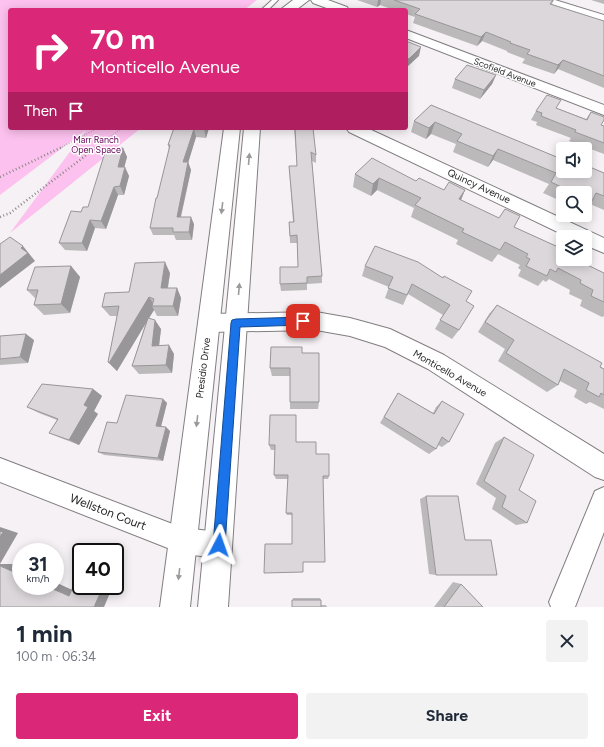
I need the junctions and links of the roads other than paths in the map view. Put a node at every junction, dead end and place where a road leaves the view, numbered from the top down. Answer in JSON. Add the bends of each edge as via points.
{"nodes":[{"id":1,"x":275,"y":0,"type":"edge"},
{"id":2,"x":302,"y":0,"type":"edge"},
{"id":3,"x":317,"y":0,"type":"edge"},
{"id":4,"x":544,"y":0,"type":"edge"},
{"id":5,"x":266,"y":8,"type":"edge"},
{"id":6,"x":290,"y":8,"type":"edge"},
{"id":7,"x":338,"y":8,"type":"edge"},
{"id":8,"x":604,"y":19,"type":"edge"},
{"id":9,"x":408,"y":35,"type":"edge"},
{"id":10,"x":604,"y":110,"type":"edge"},
{"id":11,"x":232,"y":130,"type":"edge"},
{"id":12,"x":252,"y":130,"type":"edge"},
{"id":13,"x":358,"y":130,"type":"edge"},
{"id":14,"x":604,"y":246,"type":"edge"},
{"id":15,"x":209,"y":323,"type":"junction"},
{"id":16,"x":236,"y":323,"type":"junction"},
{"id":17,"x":604,"y":468,"type":"edge"},
{"id":18,"x":0,"y":470,"type":"edge"},
{"id":19,"x":604,"y":500,"type":"edge"},
{"id":20,"x":183,"y":541,"type":"junction"},
{"id":21,"x":219,"y":545,"type":"junction"},
{"id":22,"x":563,"y":602,"type":"dead end"},
{"id":23,"x":175,"y":607,"type":"edge"},
{"id":24,"x":214,"y":607,"type":"edge"}],
"edges":[{"from":1,"to":5,"type":"lane"},
{"from":2,"to":6,"type":"street"},
{"from":3,"to":7,"type":"street"},
{"from":4,"to":8,"type":"street"},
{"from":9,"to":10,"type":"street","name":"Scofield Avenue"},
{"from":11,"to":15,"type":"street","name":"Presidio Drive","one_way":true},
{"from":16,"to":12,"type":"street","one_way":true},
{"from":13,"to":14,"type":"street","name":"Quincy Avenue"},
{"from":15,"to":16,"type":"street","name":"Monticello Avenue"},
{"from":15,"to":20,"type":"street","name":"Presidio Drive","one_way":true},
{"from":16,"to":17,"type":"street","name":"Monticello Avenue","via":[[316,321],[350,326],[390,339],[436,362]]},
{"from":16,"to":21,"type":"street"},
{"from":18,"to":20,"type":"street","name":"Wellston Court"},
{"from":19,"to":22,"type":"street"},
{"from":20,"to":21,"type":"street","name":"Wellston Court"},
{"from":20,"to":23,"type":"street","name":"Presidio Drive","one_way":true},
{"from":21,"to":24,"type":"street"}]}
